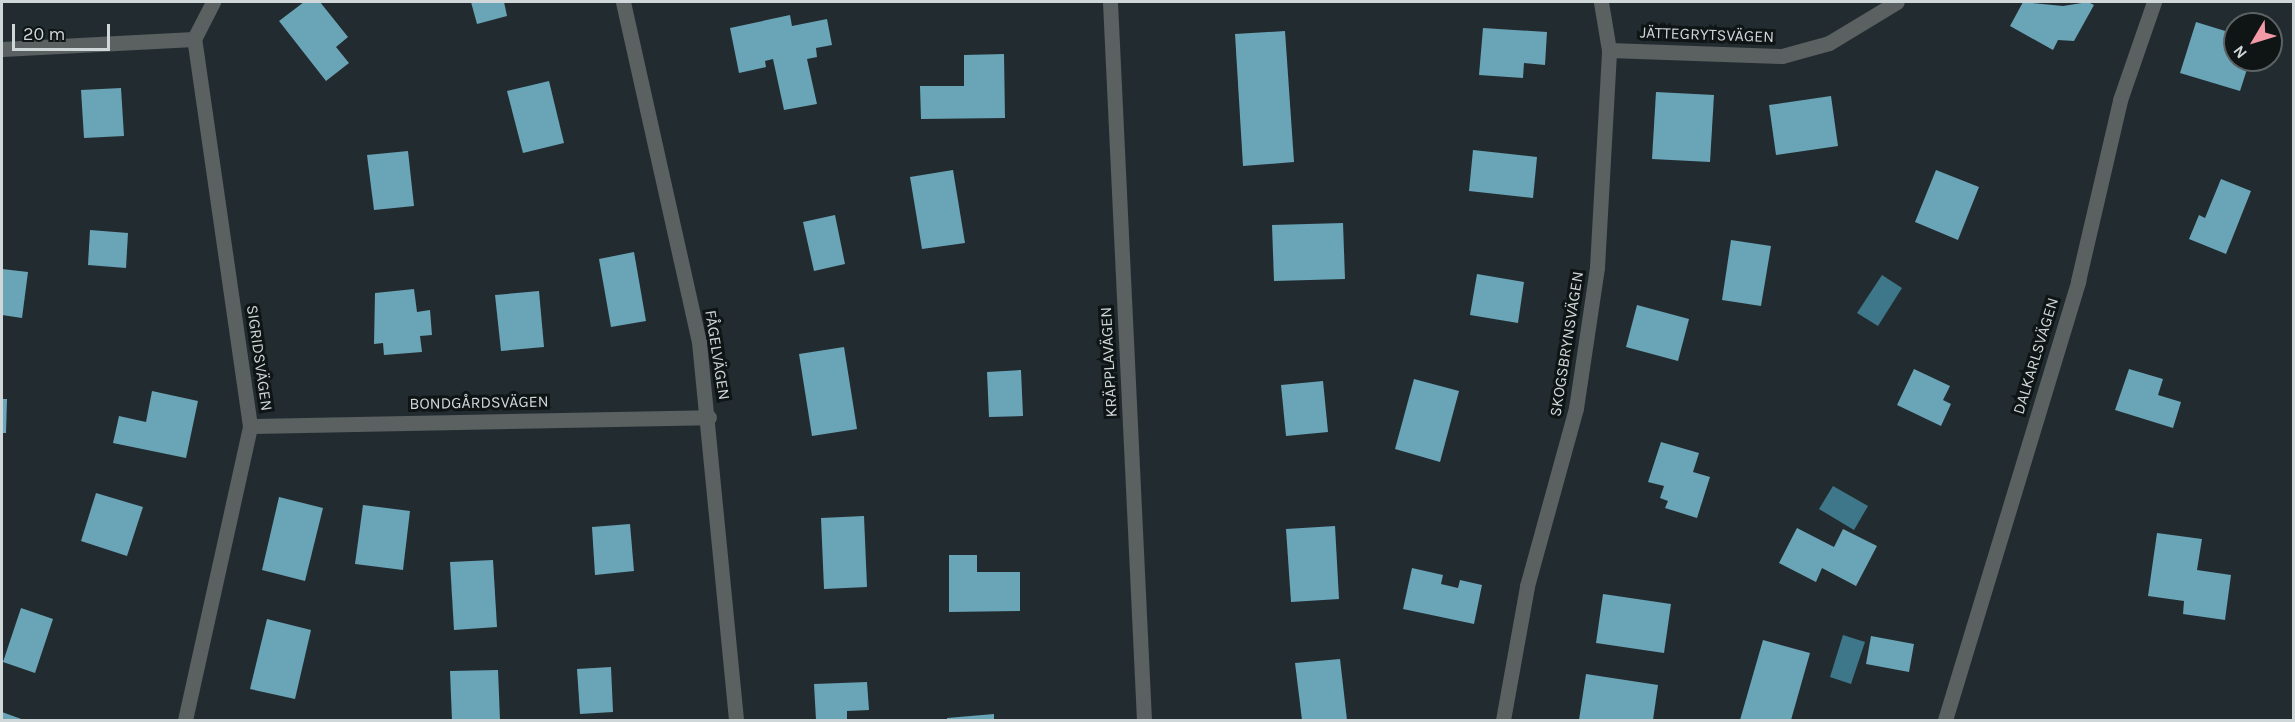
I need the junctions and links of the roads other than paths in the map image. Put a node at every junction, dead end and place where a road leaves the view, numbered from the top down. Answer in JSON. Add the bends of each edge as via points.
{"nodes":[{"id":1,"x":213,"y":2,"type":"edge"},
{"id":2,"x":623,"y":2,"type":"edge"},
{"id":3,"x":1110,"y":2,"type":"edge"},
{"id":4,"x":1601,"y":2,"type":"edge"},
{"id":5,"x":1897,"y":2,"type":"edge"},
{"id":6,"x":2154,"y":2,"type":"edge"},
{"id":7,"x":194,"y":39,"type":"junction"},
{"id":8,"x":2,"y":49,"type":"edge"},
{"id":9,"x":1609,"y":50,"type":"junction"},
{"id":10,"x":708,"y":417,"type":"junction"},
{"id":11,"x":250,"y":426,"type":"junction"},
{"id":12,"x":185,"y":720,"type":"edge"},
{"id":13,"x":736,"y":720,"type":"edge"},
{"id":14,"x":1144,"y":720,"type":"edge"},
{"id":15,"x":1503,"y":720,"type":"edge"},
{"id":16,"x":1946,"y":720,"type":"edge"}],
"edges":[{"from":1,"to":7,"type":"street"},
{"from":2,"to":10,"type":"street","name":"FÅGELVÄGEN","via":[[699,342]]},
{"from":3,"to":14,"type":"street","name":"KRÄPPLAVÄGEN"},
{"from":4,"to":9,"type":"street","name":"SKOGSBRYNSVÄGEN"},
{"from":5,"to":9,"type":"street","name":"JÄTTEGRYTSVÄGEN","via":[[1829,43],[1782,56]]},
{"from":6,"to":16,"type":"street","name":"DALKARLSVÄGEN","via":[[2120,100],[2078,281]]},
{"from":7,"to":8,"type":"street"},
{"from":7,"to":11,"type":"street","name":"SIGRIDSVÄGEN"},
{"from":9,"to":15,"type":"street","name":"SKOGSBRYNSVÄGEN","via":[[1597,267],[1576,408],[1527,586]]},
{"from":10,"to":11,"type":"street","name":"BONDGÅRDSVÄGEN"},
{"from":10,"to":13,"type":"street","name":"FÅGELVÄGEN"},
{"from":11,"to":12,"type":"street","name":"SIGRIDSVÄGEN"}]}
